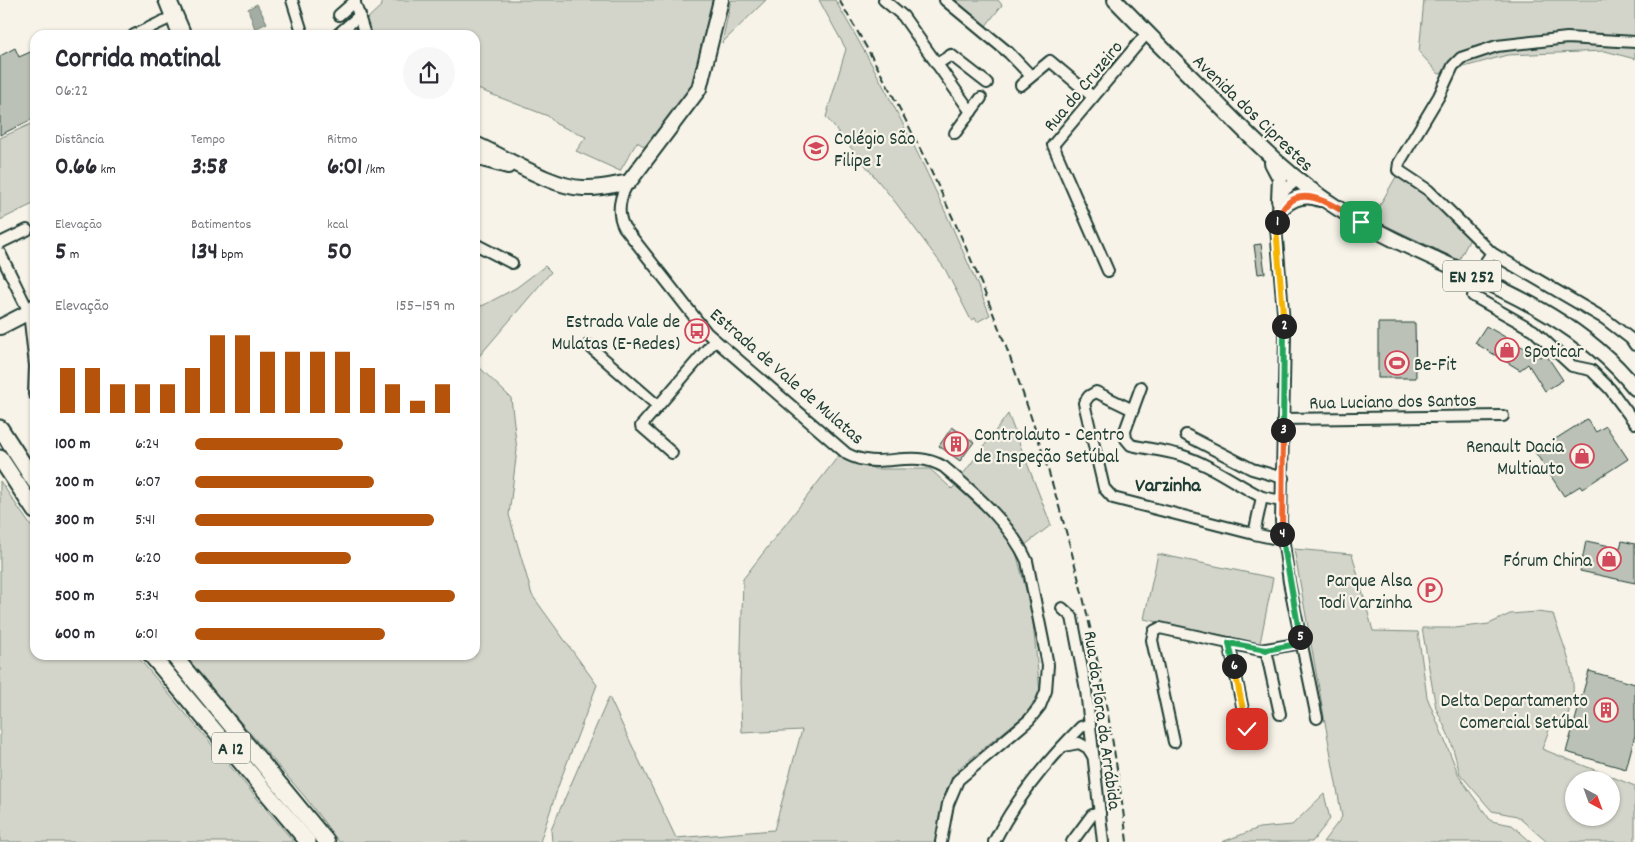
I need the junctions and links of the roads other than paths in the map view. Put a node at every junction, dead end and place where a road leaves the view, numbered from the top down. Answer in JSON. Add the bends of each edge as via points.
{"nodes":[{"id":1,"x":164,"y":0,"type":"edge"},
{"id":2,"x":171,"y":0,"type":"edge"},
{"id":3,"x":292,"y":0,"type":"edge"},
{"id":4,"x":721,"y":0,"type":"edge"},
{"id":5,"x":884,"y":0,"type":"edge"},
{"id":6,"x":945,"y":0,"type":"edge"},
{"id":7,"x":1115,"y":0,"type":"edge"},
{"id":8,"x":355,"y":1,"type":"edge"},
{"id":9,"x":360,"y":15,"type":"junction"},
{"id":10,"x":338,"y":16,"type":"dead end"},
{"id":11,"x":170,"y":18,"type":"junction"},
{"id":12,"x":145,"y":30,"type":"edge"},
{"id":13,"x":176,"y":30,"type":"edge"},
{"id":14,"x":184,"y":30,"type":"edge"},
{"id":15,"x":301,"y":30,"type":"edge"},
{"id":16,"x":343,"y":30,"type":"edge"},
{"id":17,"x":362,"y":30,"type":"edge"},
{"id":18,"x":1147,"y":33,"type":"junction"},
{"id":19,"x":1635,"y":42,"type":"edge"},
{"id":20,"x":937,"y":64,"type":"junction"},
{"id":21,"x":1031,"y":76,"type":"junction"},
{"id":22,"x":987,"y":82,"type":"dead end"},
{"id":23,"x":1021,"y":85,"type":"dead end"},
{"id":24,"x":1093,"y":97,"type":"junction"},
{"id":25,"x":981,"y":98,"type":"dead end"},
{"id":26,"x":971,"y":112,"type":"junction"},
{"id":27,"x":955,"y":133,"type":"dead end"},
{"id":28,"x":480,"y":146,"type":"edge"},
{"id":29,"x":1263,"y":151,"type":"junction"},
{"id":30,"x":480,"y":158,"type":"edge"},
{"id":31,"x":529,"y":170,"type":"junction"},
{"id":32,"x":1297,"y":180,"type":"junction"},
{"id":33,"x":630,"y":182,"type":"junction"},
{"id":34,"x":1328,"y":202,"type":"junction"},
{"id":35,"x":1281,"y":203,"type":"junction"},
{"id":36,"x":27,"y":230,"type":"dead end"},
{"id":37,"x":0,"y":243,"type":"edge"},
{"id":38,"x":480,"y":246,"type":"edge"},
{"id":39,"x":0,"y":253,"type":"edge"},
{"id":40,"x":1492,"y":253,"type":"junction"},
{"id":41,"x":512,"y":262,"type":"dead end"},
{"id":42,"x":1108,"y":271,"type":"dead end"},
{"id":43,"x":1475,"y":278,"type":"junction"},
{"id":44,"x":1473,"y":296,"type":"dead end"},
{"id":45,"x":30,"y":305,"type":"edge"},
{"id":46,"x":30,"y":312,"type":"edge"},
{"id":47,"x":0,"y":327,"type":"edge"},
{"id":48,"x":715,"y":340,"type":"junction"},
{"id":49,"x":588,"y":345,"type":"dead end"},
{"id":50,"x":1635,"y":345,"type":"edge"},
{"id":51,"x":1141,"y":387,"type":"dead end"},
{"id":52,"x":1635,"y":388,"type":"edge"},
{"id":53,"x":658,"y":406,"type":"junction"},
{"id":54,"x":1133,"y":410,"type":"junction"},
{"id":55,"x":1503,"y":416,"type":"dead end"},
{"id":56,"x":1283,"y":419,"type":"junction"},
{"id":57,"x":1635,"y":423,"type":"edge"},
{"id":58,"x":0,"y":428,"type":"edge"},
{"id":59,"x":1186,"y":435,"type":"dead end"},
{"id":60,"x":672,"y":453,"type":"dead end"},
{"id":61,"x":0,"y":458,"type":"edge"},
{"id":62,"x":30,"y":474,"type":"edge"},
{"id":63,"x":1282,"y":478,"type":"junction"},
{"id":64,"x":1262,"y":498,"type":"junction"},
{"id":65,"x":1281,"y":501,"type":"junction"},
{"id":66,"x":30,"y":503,"type":"edge"},
{"id":67,"x":1254,"y":534,"type":"junction"},
{"id":68,"x":1282,"y":540,"type":"junction"},
{"id":69,"x":1062,"y":608,"type":"dead end"},
{"id":70,"x":1229,"y":643,"type":"junction"},
{"id":71,"x":1302,"y":643,"type":"junction"},
{"id":72,"x":1266,"y":650,"type":"junction"},
{"id":73,"x":155,"y":660,"type":"edge"},
{"id":74,"x":177,"y":660,"type":"edge"},
{"id":75,"x":1280,"y":714,"type":"dead end"},
{"id":76,"x":1317,"y":718,"type":"dead end"},
{"id":77,"x":1090,"y":724,"type":"junction"},
{"id":78,"x":1247,"y":729,"type":"dead end"},
{"id":79,"x":1174,"y":742,"type":"dead end"},
{"id":80,"x":1061,"y":747,"type":"junction"},
{"id":81,"x":1094,"y":759,"type":"junction"},
{"id":82,"x":1100,"y":814,"type":"junction"},
{"id":83,"x":1075,"y":838,"type":"edge"},
{"id":84,"x":1102,"y":841,"type":"edge"},
{"id":85,"x":308,"y":842,"type":"edge"},
{"id":86,"x":327,"y":842,"type":"edge"},
{"id":87,"x":941,"y":842,"type":"edge"},
{"id":88,"x":994,"y":842,"type":"edge"}],
"edges":[{"from":1,"to":11,"type":"street"},
{"from":2,"to":14,"type":"street"},
{"from":3,"to":15,"type":"street"},
{"from":4,"to":33,"type":"main road","name":"Estrada de Vale de Mulatas","via":[[697,92]]},
{"from":5,"to":20,"type":"street","via":[[903,16]]},
{"from":6,"to":21,"type":"street","via":[[1009,53]]},
{"from":7,"to":18,"type":"main road","name":"Avenida dos Ciprestes","number":"EN 252"},
{"from":8,"to":9,"type":"street"},
{"from":8,"to":10,"type":"street"},
{"from":9,"to":16,"type":"street"},
{"from":9,"to":17,"type":"street"},
{"from":11,"to":12,"type":"street"},
{"from":11,"to":13,"type":"street"},
{"from":18,"to":24,"type":"street","name":"Rua do Cruzeiro"},
{"from":18,"to":29,"type":"main road","name":"Avenida dos Ciprestes","number":"EN 252"},
{"from":19,"to":40,"type":"street","via":[[1567,38],[1497,46],[1460,58],[1453,66],[1398,170],[1428,190]]},
{"from":20,"to":22,"type":"street","via":[[951,55]]},
{"from":20,"to":26,"type":"street"},
{"from":21,"to":23,"type":"street"},
{"from":21,"to":24,"type":"street","via":[[1051,61]]},
{"from":24,"to":42,"type":"street","name":"Rua do Cruzeiro","via":[[1053,144]]},
{"from":25,"to":26,"type":"street"},
{"from":26,"to":27,"type":"street"},
{"from":28,"to":31,"type":"main road"},
{"from":29,"to":32,"type":"main road","name":"Avenida dos Ciprestes","number":"EN 252"},
{"from":29,"to":35,"type":"main road","via":[[1279,174]]},
{"from":30,"to":31,"type":"main road"},
{"from":31,"to":33,"type":"main road","via":[[574,187],[591,188]]},
{"from":32,"to":34,"type":"main road","name":"Avenida dos Ciprestes","number":"EN 252"},
{"from":32,"to":35,"type":"street","via":[[1285,190]]},
{"from":33,"to":48,"type":"street","name":"Estrada de Vale de Mulatas","via":[[621,194],[620,220],[698,324]]},
{"from":34,"to":35,"type":"main road","via":[[1313,196]]},
{"from":34,"to":43,"type":"main road","name":"Avenida dos Ciprestes","number":"EN 252","via":[[1361,222]]},
{"from":35,"to":56,"type":"street","via":[[1276,227],[1285,336]]},
{"from":36,"to":37,"type":"street"},
{"from":38,"to":41,"type":"street"},
{"from":39,"to":45,"type":"street"},
{"from":40,"to":43,"type":"street"},
{"from":40,"to":50,"type":"street","via":[[1605,319]]},
{"from":43,"to":52,"type":"main road","name":"Avenida dos Ciprestes","number":"EN 252","via":[[1554,317],[1609,360]]},
{"from":44,"to":57,"type":"street","via":[[1533,330],[1572,366],[1591,370]]},
{"from":46,"to":47,"type":"main road"},
{"from":48,"to":53,"type":"street"},
{"from":48,"to":87,"type":"street","name":"Estrada de Vale de Mulatas","via":[[847,454],[874,462],[919,457],[944,467],[1003,523],[1016,538],[1027,561],[1048,665],[1046,691],[1029,720],[958,780],[948,804]]},
{"from":49,"to":53,"type":"street"},
{"from":51,"to":54,"type":"street"},
{"from":53,"to":60,"type":"street","via":[[641,426]]},
{"from":54,"to":64,"type":"street","via":[[1125,431],[1131,445],[1179,455],[1212,468]]},
{"from":54,"to":67,"type":"street","via":[[1096,392],[1084,402],[1108,495]]},
{"from":55,"to":56,"type":"street","name":"Rua Luciano dos Santos"},
{"from":56,"to":63,"type":"street"},
{"from":58,"to":62,"type":"highway"},
{"from":59,"to":63,"type":"street","via":[[1252,469]]},
{"from":61,"to":66,"type":"highway"},
{"from":63,"to":65,"type":"street"},
{"from":64,"to":65,"type":"street"},
{"from":64,"to":67,"type":"street"},
{"from":65,"to":68,"type":"street"},
{"from":67,"to":68,"type":"street"},
{"from":68,"to":71,"type":"street"},
{"from":69,"to":77,"type":"street","name":"Rua da Flora da Arrábida","via":[[1072,617]]},
{"from":70,"to":72,"type":"street"},
{"from":70,"to":78,"type":"street"},
{"from":70,"to":79,"type":"street","via":[[1160,628],[1152,634]]},
{"from":71,"to":72,"type":"street"},
{"from":71,"to":76,"type":"street"},
{"from":72,"to":75,"type":"street"},
{"from":73,"to":85,"type":"highway","number":"A 12"},
{"from":74,"to":86,"type":"highway","number":"A 12"},
{"from":77,"to":80,"type":"street","via":[[1081,727]]},
{"from":77,"to":81,"type":"street","name":"Rua da Flora da Arrábida"},
{"from":80,"to":81,"type":"street","via":[[1079,743],[1088,748]]},
{"from":80,"to":88,"type":"street","via":[[1030,785]]},
{"from":81,"to":82,"type":"street","name":"Rua da Flora da Arrábida"},
{"from":82,"to":83,"type":"street","via":[[1092,815]]},
{"from":82,"to":84,"type":"street","name":"Rua da Flora da Arrábida"},
{"from":83,"to":84,"type":"street","via":[[1092,830]]}]}
